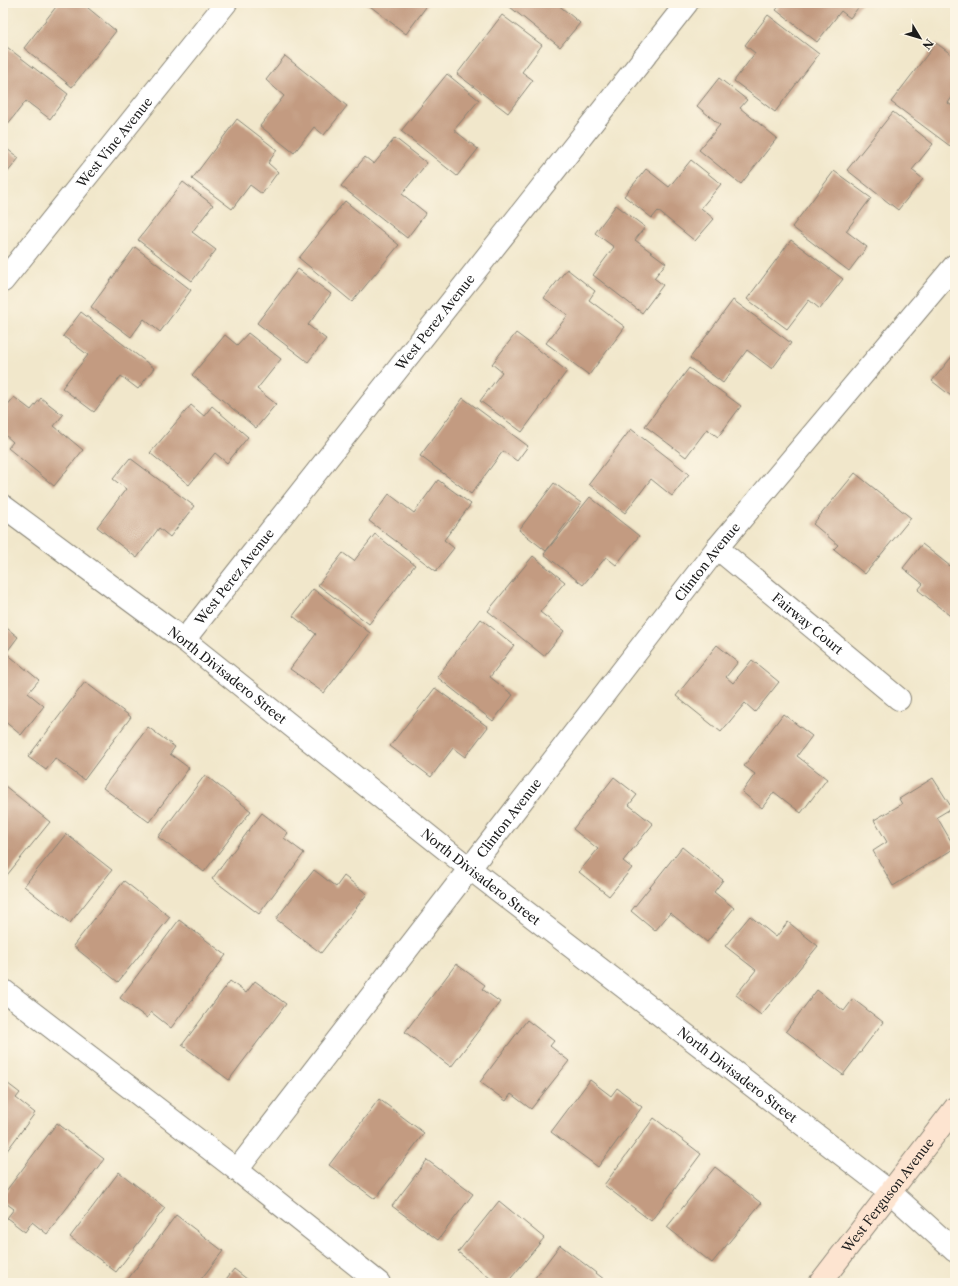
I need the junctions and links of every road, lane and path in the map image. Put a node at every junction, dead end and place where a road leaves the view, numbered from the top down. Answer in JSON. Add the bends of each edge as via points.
{"nodes":[{"id":1,"x":226,"y":3,"type":"edge"},
{"id":2,"x":687,"y":3,"type":"edge"},
{"id":3,"x":955,"y":264,"type":"edge"},
{"id":4,"x":3,"y":281,"type":"edge"},
{"id":5,"x":3,"y":506,"type":"edge"},
{"id":6,"x":717,"y":548,"type":"junction"},
{"id":7,"x":184,"y":640,"type":"junction"},
{"id":8,"x":899,"y":699,"type":"dead end"},
{"id":9,"x":469,"y":868,"type":"junction"},
{"id":10,"x":3,"y":990,"type":"edge"},
{"id":11,"x":955,"y":1108,"type":"edge"},
{"id":12,"x":237,"y":1170,"type":"junction"},
{"id":13,"x":889,"y":1191,"type":"junction"},
{"id":14,"x":955,"y":1252,"type":"edge"},
{"id":15,"x":378,"y":1283,"type":"edge"},
{"id":16,"x":820,"y":1283,"type":"edge"}],
"edges":[{"from":1,"to":4,"type":"street","name":"West Vine Avenue"},
{"from":2,"to":7,"type":"street","name":"West Perez Avenue"},
{"from":3,"to":6,"type":"street","name":"Clinton Avenue"},
{"from":5,"to":7,"type":"street","name":"North Divisadero Street"},
{"from":6,"to":8,"type":"street","name":"Fairway Court"},
{"from":6,"to":9,"type":"street","name":"Clinton Avenue"},
{"from":7,"to":9,"type":"street","name":"North Divisadero Street"},
{"from":9,"to":12,"type":"street","name":"Clinton Avenue"},
{"from":9,"to":13,"type":"street","name":"North Divisadero Street"},
{"from":10,"to":12,"type":"street"},
{"from":11,"to":13,"type":"street","name":"West Ferguson Avenue"},
{"from":12,"to":15,"type":"street"},
{"from":13,"to":14,"type":"street","name":"North Divisadero Street"},
{"from":13,"to":16,"type":"street","name":"West Ferguson Avenue"}]}
